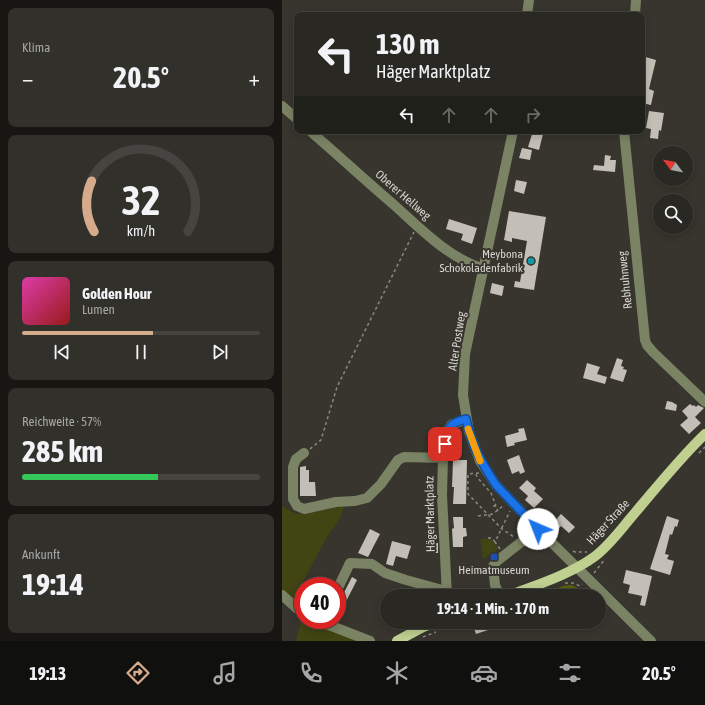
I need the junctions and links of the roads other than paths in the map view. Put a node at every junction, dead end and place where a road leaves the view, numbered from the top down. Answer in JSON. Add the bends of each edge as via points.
{"nodes":[{"id":1,"x":529,"y":0,"type":"edge"},
{"id":2,"x":636,"y":0,"type":"edge"},
{"id":3,"x":527,"y":12,"type":"edge"},
{"id":4,"x":635,"y":12,"type":"edge"},
{"id":5,"x":282,"y":106,"type":"edge"},
{"id":6,"x":294,"y":116,"type":"edge"},
{"id":7,"x":313,"y":134,"type":"edge"},
{"id":8,"x":512,"y":134,"type":"edge"},
{"id":9,"x":624,"y":134,"type":"edge"},
{"id":10,"x":484,"y":269,"type":"junction"},
{"id":11,"x":705,"y":402,"type":"edge"},
{"id":12,"x":466,"y":419,"type":"junction"},
{"id":13,"x":705,"y":434,"type":"edge"},
{"id":14,"x":304,"y":453,"type":"road end"},
{"id":15,"x":443,"y":458,"type":"junction"},
{"id":16,"x":538,"y":529,"type":"junction"},
{"id":17,"x":576,"y":567,"type":"junction"},
{"id":18,"x":343,"y":577,"type":"edge"},
{"id":19,"x":432,"y":589,"type":"edge"},
{"id":20,"x":446,"y":589,"type":"edge"},
{"id":21,"x":497,"y":589,"type":"edge"},
{"id":22,"x":525,"y":589,"type":"edge"},
{"id":23,"x":282,"y":595,"type":"edge"},
{"id":24,"x":294,"y":606,"type":"edge"},
{"id":25,"x":339,"y":629,"type":"edge"},
{"id":26,"x":419,"y":629,"type":"edge"},
{"id":27,"x":370,"y":641,"type":"edge"},
{"id":28,"x":397,"y":641,"type":"edge"},
{"id":29,"x":651,"y":641,"type":"edge"}],
"edges":[{"from":1,"to":3,"type":"street"},
{"from":2,"to":4,"type":"street"},
{"from":5,"to":6,"type":"street"},
{"from":7,"to":10,"type":"street","name":"Oberer Hellweg","via":[[456,257]]},
{"from":8,"to":10,"type":"street","name":"Alter Postweg"},
{"from":9,"to":11,"type":"street","name":"Rebhuhnweg","via":[[645,340],[647,346]]},
{"from":10,"to":12,"type":"street","name":"Alter Postweg","via":[[465,354],[463,394]]},
{"from":12,"to":15,"type":"street","name":"Häger Marktplatz","via":[[451,425],[447,431]]},
{"from":12,"to":16,"type":"street","name":"Alter Postweg","via":[[481,471]]},
{"from":13,"to":17,"type":"main road","name":"Häger Straße","via":[[679,460],[620,531],[592,558]]},
{"from":14,"to":15,"type":"street","via":[[296,459],[292,467],[293,499],[297,506],[304,509],[367,498],[398,460],[404,457]]},
{"from":15,"to":20,"type":"street","name":"Häger Marktplatz"},
{"from":16,"to":17,"type":"street","name":"Alter Postweg"},
{"from":16,"to":21,"type":"street","via":[[493,566]]},
{"from":17,"to":22,"type":"main road","name":"Häger Straße"},
{"from":17,"to":29,"type":"street","name":"Alter Postweg","via":[[592,575]]},
{"from":18,"to":19,"type":"street","via":[[350,562],[372,564],[385,573]]},
{"from":23,"to":24,"type":"street"},
{"from":25,"to":27,"type":"street"},
{"from":26,"to":28,"type":"main road"}]}
